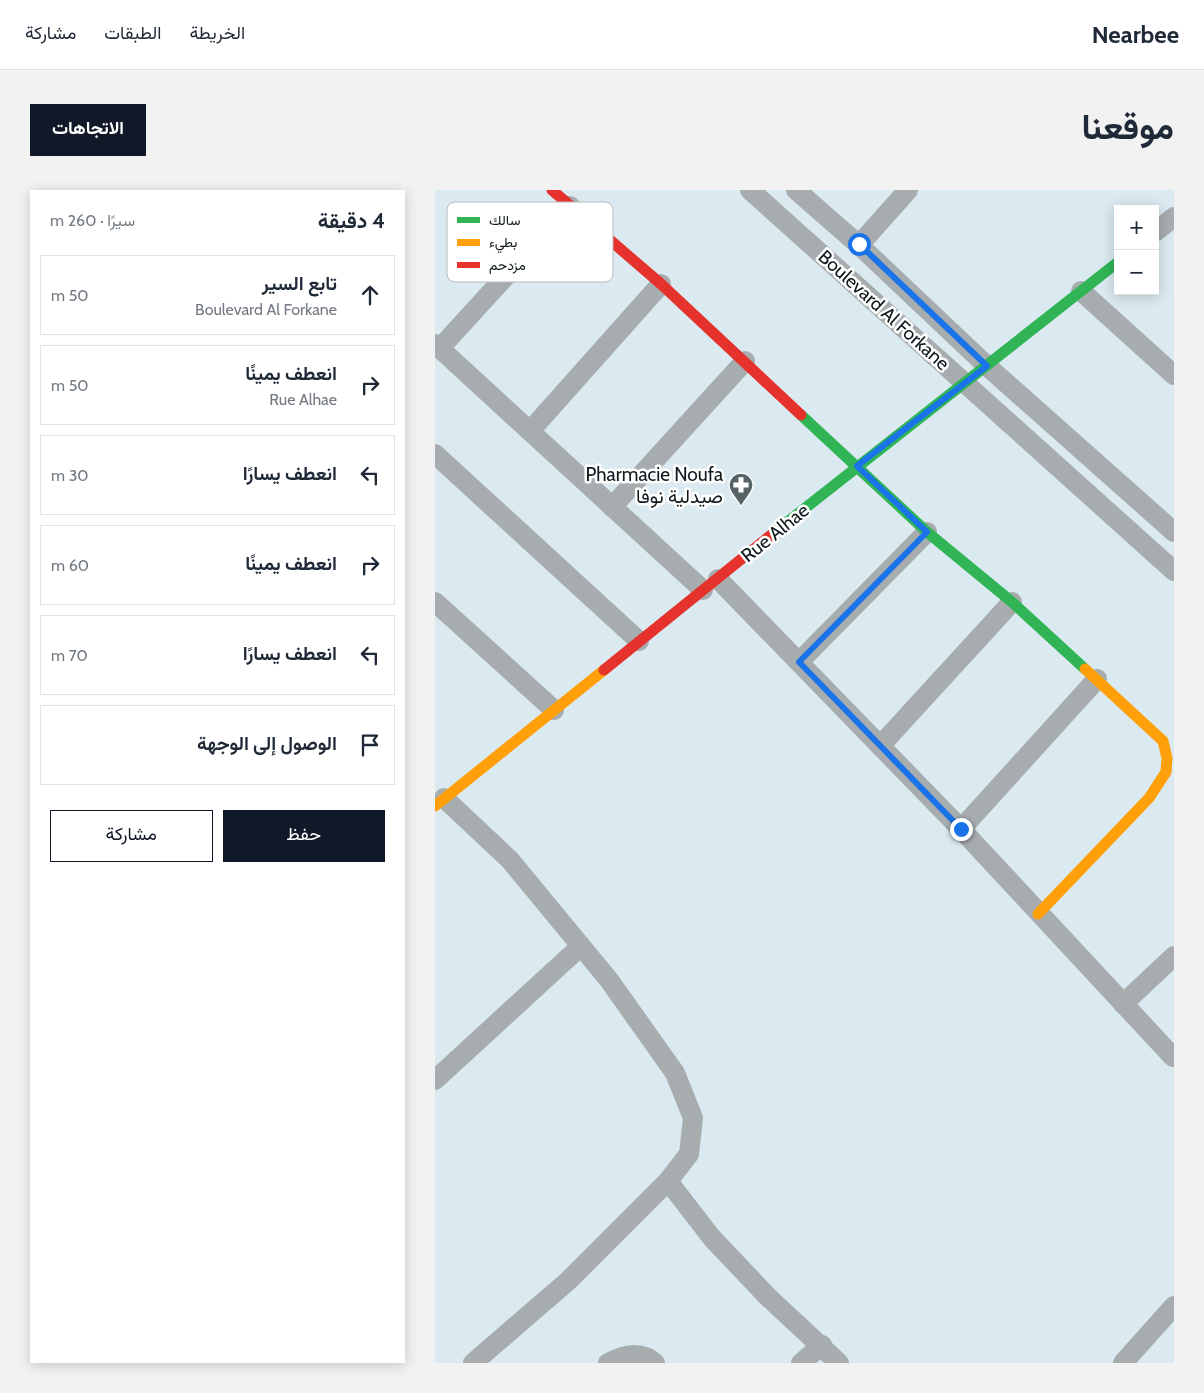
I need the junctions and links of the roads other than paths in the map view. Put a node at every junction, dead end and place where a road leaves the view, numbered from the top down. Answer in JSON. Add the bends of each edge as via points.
{"nodes":[{"id":1,"x":552,"y":190,"type":"edge"},
{"id":2,"x":750,"y":190,"type":"edge"},
{"id":3,"x":796,"y":190,"type":"edge"},
{"id":4,"x":908,"y":190,"type":"edge"},
{"id":5,"x":566,"y":202,"type":"edge"},
{"id":6,"x":1174,"y":217,"type":"edge"},
{"id":7,"x":1159,"y":229,"type":"edge"},
{"id":8,"x":613,"y":243,"type":"edge"},
{"id":9,"x":859,"y":244,"type":"junction"},
{"id":10,"x":1114,"y":265,"type":"edge"},
{"id":11,"x":498,"y":282,"type":"edge"},
{"id":12,"x":661,"y":284,"type":"junction"},
{"id":13,"x":1081,"y":291,"type":"junction"},
{"id":14,"x":437,"y":346,"type":"edge"},
{"id":15,"x":745,"y":362,"type":"junction"},
{"id":16,"x":987,"y":366,"type":"junction"},
{"id":17,"x":1174,"y":375,"type":"edge"},
{"id":18,"x":965,"y":384,"type":"junction"},
{"id":19,"x":530,"y":431,"type":"junction"},
{"id":20,"x":437,"y":460,"type":"edge"},
{"id":21,"x":857,"y":466,"type":"junction"},
{"id":22,"x":612,"y":507,"type":"junction"},
{"id":23,"x":927,"y":532,"type":"junction"},
{"id":24,"x":1174,"y":532,"type":"edge"},
{"id":25,"x":1174,"y":571,"type":"edge"},
{"id":26,"x":711,"y":585,"type":"junction"},
{"id":27,"x":1012,"y":602,"type":"junction"},
{"id":28,"x":437,"y":606,"type":"edge"},
{"id":29,"x":639,"y":641,"type":"junction"},
{"id":30,"x":799,"y":662,"type":"junction"},
{"id":31,"x":1097,"y":679,"type":"junction"},
{"id":32,"x":553,"y":710,"type":"junction"},
{"id":33,"x":880,"y":746,"type":"junction"},
{"id":34,"x":439,"y":802,"type":"edge"},
{"id":35,"x":961,"y":829,"type":"junction"},
{"id":36,"x":1038,"y":914,"type":"junction"},
{"id":37,"x":581,"y":946,"type":"junction"},
{"id":38,"x":1174,"y":956,"type":"edge"},
{"id":39,"x":1152,"y":977,"type":"junction"},
{"id":40,"x":1174,"y":980,"type":"edge"},
{"id":41,"x":1123,"y":1004,"type":"junction"},
{"id":42,"x":1173,"y":1057,"type":"edge"},
{"id":43,"x":435,"y":1080,"type":"edge"},
{"id":44,"x":668,"y":1181,"type":"junction"},
{"id":45,"x":1174,"y":1306,"type":"edge"},
{"id":46,"x":822,"y":1345,"type":"junction"},
{"id":47,"x":473,"y":1363,"type":"edge"},
{"id":48,"x":608,"y":1363,"type":"edge"},
{"id":49,"x":655,"y":1363,"type":"edge"},
{"id":50,"x":801,"y":1363,"type":"edge"},
{"id":51,"x":839,"y":1363,"type":"edge"},
{"id":52,"x":1123,"y":1363,"type":"edge"}],
"edges":[{"from":1,"to":5,"type":"street"},
{"from":2,"to":18,"type":"street","name":"Boulevard Al Forkane"},
{"from":3,"to":9,"type":"street","name":"Boulevard Al Forkane"},
{"from":4,"to":9,"type":"street"},
{"from":6,"to":7,"type":"street"},
{"from":8,"to":12,"type":"street"},
{"from":9,"to":16,"type":"street","name":"Boulevard Al Forkane"},
{"from":10,"to":13,"type":"street","name":"Rue Alhae"},
{"from":11,"to":14,"type":"street"},
{"from":12,"to":15,"type":"street"},
{"from":12,"to":19,"type":"street"},
{"from":13,"to":16,"type":"street","name":"Rue Alhae"},
{"from":13,"to":17,"type":"street"},
{"from":14,"to":19,"type":"street"},
{"from":15,"to":21,"type":"street"},
{"from":15,"to":22,"type":"street"},
{"from":16,"to":18,"type":"street","name":"Rue Alhae"},
{"from":16,"to":24,"type":"street","name":"Boulevard Al Forkane"},
{"from":18,"to":21,"type":"street","name":"Rue Alhae"},
{"from":18,"to":25,"type":"street","name":"Boulevard Al Forkane"},
{"from":19,"to":22,"type":"street"},
{"from":20,"to":29,"type":"street"},
{"from":21,"to":23,"type":"street"},
{"from":21,"to":26,"type":"street","name":"Rue Alhae"},
{"from":22,"to":26,"type":"street"},
{"from":23,"to":27,"type":"street"},
{"from":23,"to":30,"type":"street"},
{"from":26,"to":29,"type":"street","name":"Rue Alhae"},
{"from":26,"to":30,"type":"street"},
{"from":27,"to":31,"type":"street"},
{"from":27,"to":33,"type":"street"},
{"from":28,"to":32,"type":"street"},
{"from":29,"to":32,"type":"street","name":"Rue Alhae"},
{"from":30,"to":33,"type":"street"},
{"from":31,"to":35,"type":"street"},
{"from":31,"to":36,"type":"street","via":[[1163,741],[1169,756],[1167,769],[1149,798]]},
{"from":32,"to":34,"type":"street","name":"Rue Alhae"},
{"from":33,"to":35,"type":"street"},
{"from":34,"to":37,"type":"street","via":[[510,860]]},
{"from":35,"to":36,"type":"street"},
{"from":36,"to":41,"type":"street"},
{"from":37,"to":43,"type":"street"},
{"from":37,"to":44,"type":"street","via":[[675,1073],[693,1118],[689,1154]]},
{"from":38,"to":39,"type":"street"},
{"from":39,"to":40,"type":"street"},
{"from":39,"to":41,"type":"street"},
{"from":41,"to":42,"type":"street"},
{"from":44,"to":46,"type":"street","via":[[712,1238],[768,1297]]},
{"from":44,"to":47,"type":"street","via":[[568,1280]]},
{"from":45,"to":52,"type":"street"},
{"from":46,"to":50,"type":"street"},
{"from":46,"to":51,"type":"street"},
{"from":48,"to":49,"type":"street","via":[[625,1354],[650,1358]]}]}
